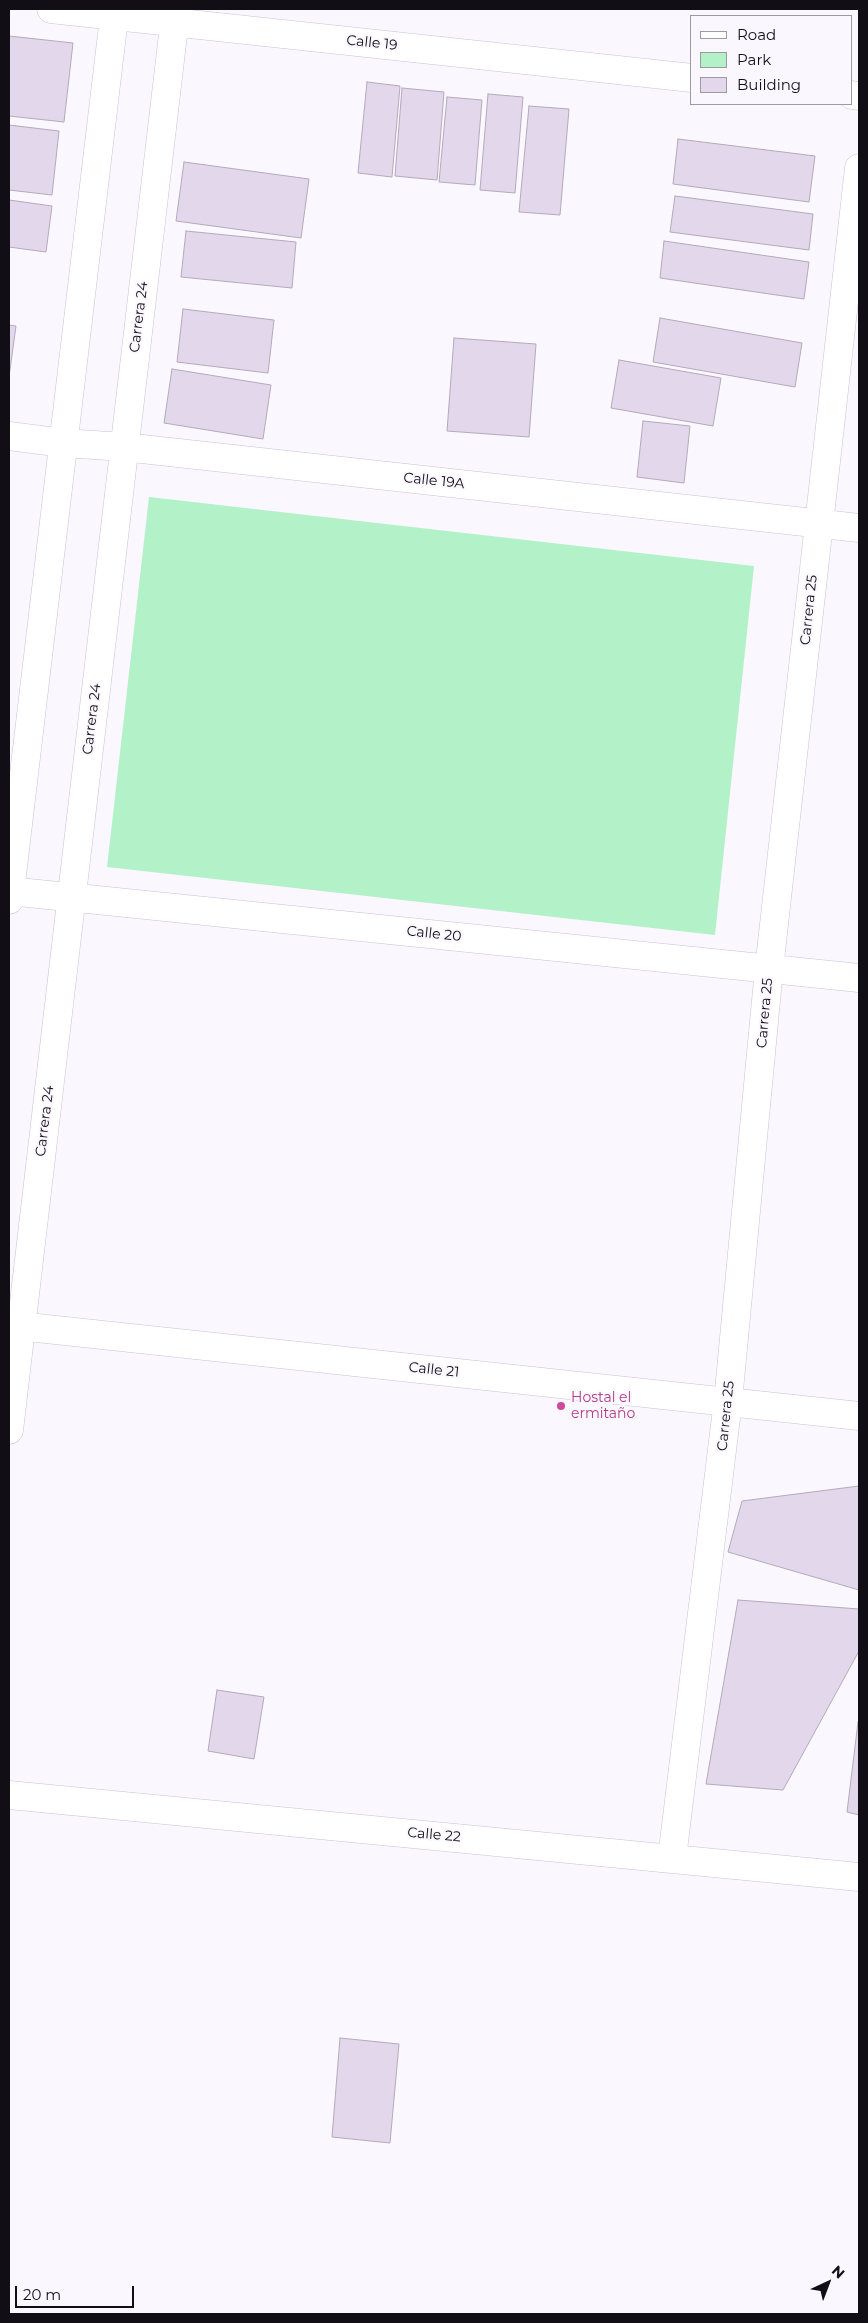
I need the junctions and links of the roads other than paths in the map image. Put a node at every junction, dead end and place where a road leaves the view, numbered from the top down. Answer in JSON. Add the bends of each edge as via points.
{"nodes":[{"id":1,"x":51,"y":9,"type":"edge"},
{"id":2,"x":115,"y":12,"type":"edge"},
{"id":3,"x":175,"y":15,"type":"edge"},
{"id":4,"x":690,"y":78,"type":"edge"},
{"id":5,"x":859,"y":168,"type":"edge"},
{"id":6,"x":9,"y":436,"type":"edge"},
{"id":7,"x":64,"y":443,"type":"junction"},
{"id":8,"x":124,"y":446,"type":"junction"},
{"id":9,"x":818,"y":523,"type":"junction"},
{"id":10,"x":859,"y":528,"type":"edge"},
{"id":11,"x":9,"y":894,"type":"edge"},
{"id":12,"x":72,"y":897,"type":"junction"},
{"id":13,"x":769,"y":969,"type":"junction"},
{"id":14,"x":859,"y":978,"type":"edge"},
{"id":15,"x":15,"y":1326,"type":"edge"},
{"id":16,"x":728,"y":1401,"type":"junction"},
{"id":17,"x":859,"y":1416,"type":"edge"},
{"id":18,"x":9,"y":1430,"type":"edge"},
{"id":19,"x":9,"y":1796,"type":"edge"},
{"id":20,"x":672,"y":1858,"type":"junction"},
{"id":21,"x":859,"y":1877,"type":"edge"}],
"edges":[{"from":1,"to":2,"type":"street","name":"Calle 19"},
{"from":2,"to":3,"type":"street","name":"Calle 19"},
{"from":2,"to":7,"type":"street"},
{"from":3,"to":4,"type":"street","name":"Calle 19"},
{"from":3,"to":8,"type":"street","name":"Carrera 24"},
{"from":5,"to":9,"type":"street","name":"Carrera 25"},
{"from":6,"to":7,"type":"street","name":"Calle 19A"},
{"from":7,"to":8,"type":"street","name":"Calle 19A"},
{"from":7,"to":11,"type":"street"},
{"from":8,"to":9,"type":"street","name":"Calle 19A"},
{"from":8,"to":12,"type":"street","name":"Carrera 24"},
{"from":9,"to":10,"type":"street","name":"Calle 19A"},
{"from":9,"to":13,"type":"street","name":"Carrera 25"},
{"from":11,"to":12,"type":"street","name":"Calle 20"},
{"from":12,"to":13,"type":"street","name":"Calle 20"},
{"from":12,"to":15,"type":"street","name":"Carrera 24"},
{"from":13,"to":14,"type":"street","name":"Calle 20"},
{"from":13,"to":16,"type":"street","name":"Carrera 25"},
{"from":15,"to":16,"type":"street","name":"Calle 21"},
{"from":15,"to":18,"type":"street","name":"Carrera 24"},
{"from":16,"to":17,"type":"street","name":"Calle 21"},
{"from":16,"to":20,"type":"street","name":"Carrera 25"},
{"from":19,"to":20,"type":"street","name":"Calle 22"},
{"from":20,"to":21,"type":"street","name":"Calle 22"}]}
